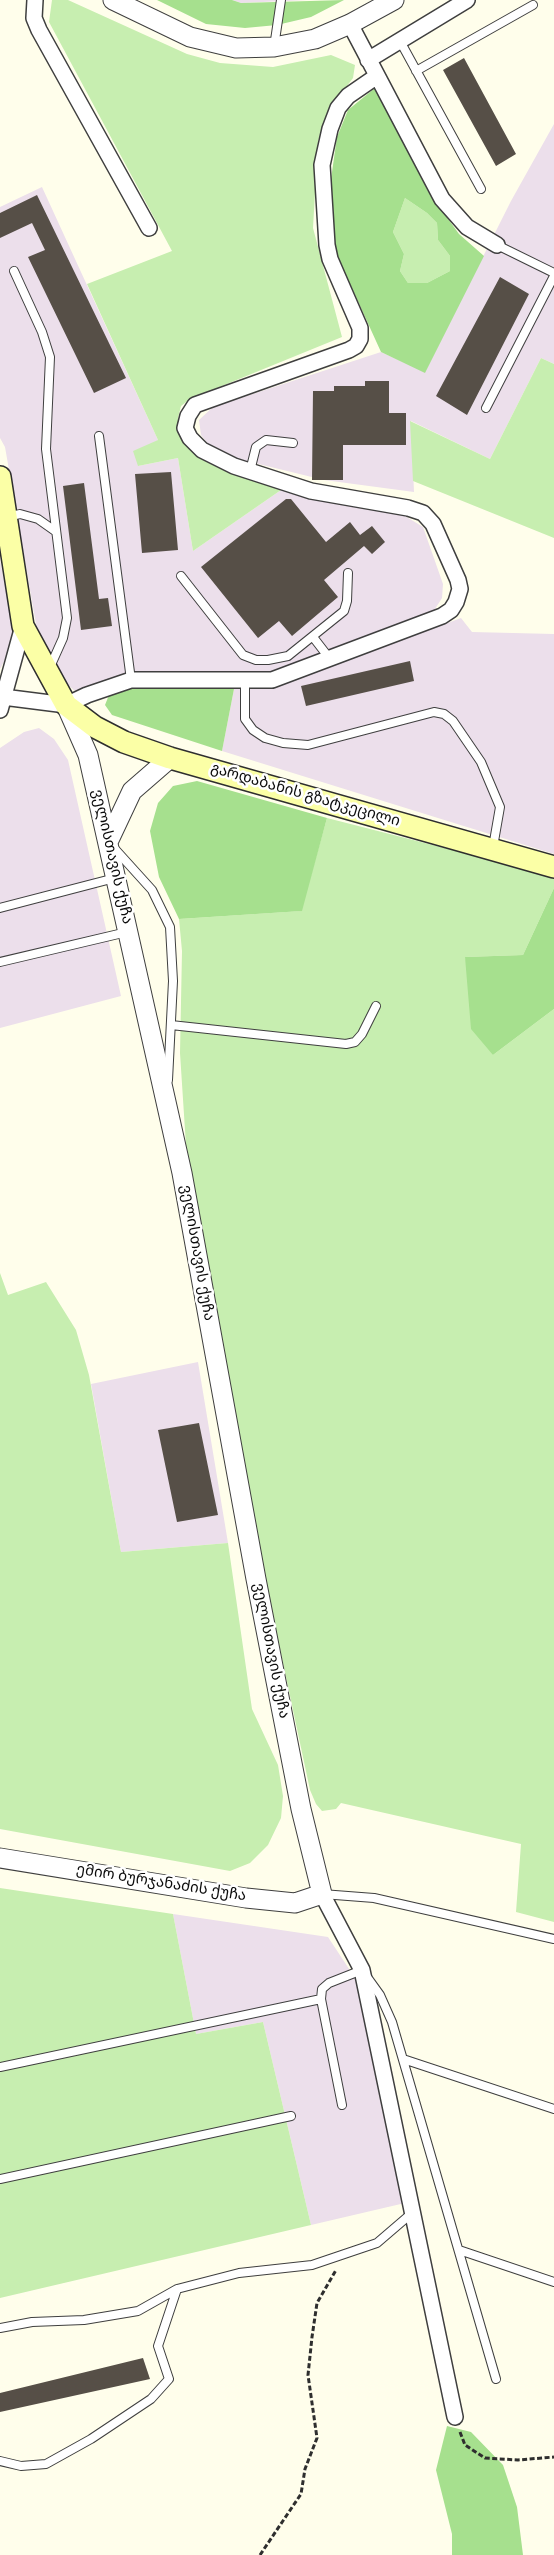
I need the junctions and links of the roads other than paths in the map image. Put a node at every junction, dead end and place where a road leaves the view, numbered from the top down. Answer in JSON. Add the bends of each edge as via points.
{"nodes":[{"id":1,"x":35,"y":0,"type":"edge"},
{"id":2,"x":113,"y":0,"type":"edge"},
{"id":3,"x":282,"y":0,"type":"edge"},
{"id":4,"x":394,"y":0,"type":"edge"},
{"id":5,"x":467,"y":0,"type":"edge"},
{"id":6,"x":533,"y":4,"type":"dead end"},
{"id":7,"x":350,"y":24,"type":"junction"},
{"id":8,"x":400,"y":41,"type":"junction"},
{"id":9,"x":274,"y":47,"type":"junction"},
{"id":10,"x":368,"y":60,"type":"junction"},
{"id":11,"x":416,"y":71,"type":"junction"},
{"id":12,"x":377,"y":76,"type":"junction"},
{"id":13,"x":481,"y":189,"type":"dead end"},
{"id":14,"x":149,"y":228,"type":"dead end"},
{"id":15,"x":497,"y":245,"type":"joint"},
{"id":16,"x":14,"y":271,"type":"dead end"},
{"id":17,"x":554,"y":274,"type":"edge"},
{"id":18,"x":486,"y":408,"type":"dead end"},
{"id":19,"x":99,"y":436,"type":"dead end"},
{"id":20,"x":293,"y":443,"type":"dead end"},
{"id":21,"x":250,"y":472,"type":"junction"},
{"id":22,"x":0,"y":477,"type":"edge"},
{"id":23,"x":7,"y":517,"type":"junction"},
{"id":24,"x":55,"y":531,"type":"junction"},
{"id":25,"x":348,"y":573,"type":"dead end"},
{"id":26,"x":181,"y":576,"type":"dead end"},
{"id":27,"x":23,"y":626,"type":"junction"},
{"id":28,"x":313,"y":637,"type":"junction"},
{"id":29,"x":330,"y":659,"type":"junction"},
{"id":30,"x":47,"y":674,"type":"junction"},
{"id":31,"x":131,"y":680,"type":"junction"},
{"id":32,"x":245,"y":682,"type":"junction"},
{"id":33,"x":1,"y":701,"type":"edge"},
{"id":34,"x":66,"y":705,"type":"junction"},
{"id":35,"x":170,"y":758,"type":"junction"},
{"id":36,"x":108,"y":842,"type":"junction"},
{"id":37,"x":493,"y":849,"type":"junction"},
{"id":38,"x":554,"y":867,"type":"edge"},
{"id":39,"x":117,"y":877,"type":"junction"},
{"id":40,"x":0,"y":908,"type":"edge"},
{"id":41,"x":129,"y":932,"type":"junction"},
{"id":42,"x":0,"y":962,"type":"edge"},
{"id":43,"x":376,"y":1006,"type":"dead end"},
{"id":44,"x":171,"y":1025,"type":"junction"},
{"id":45,"x":167,"y":1107,"type":"junction"},
{"id":46,"x":0,"y":1858,"type":"edge"},
{"id":47,"x":322,"y":1894,"type":"junction"},
{"id":48,"x":554,"y":1939,"type":"edge"},
{"id":49,"x":362,"y":1970,"type":"junction"},
{"id":50,"x":321,"y":1999,"type":"junction"},
{"id":51,"x":403,"y":2059,"type":"junction"},
{"id":52,"x":0,"y":2067,"type":"edge"},
{"id":53,"x":342,"y":2105,"type":"dead end"},
{"id":54,"x":554,"y":2109,"type":"edge"},
{"id":55,"x":291,"y":2116,"type":"dead end"},
{"id":56,"x":0,"y":2179,"type":"edge"},
{"id":57,"x":412,"y":2213,"type":"junction"},
{"id":58,"x":459,"y":2250,"type":"junction"},
{"id":59,"x":554,"y":2282,"type":"edge"},
{"id":60,"x":177,"y":2289,"type":"junction"},
{"id":61,"x":0,"y":2328,"type":"edge"},
{"id":62,"x":496,"y":2379,"type":"dead end"},
{"id":63,"x":455,"y":2417,"type":"road end"},
{"id":64,"x":0,"y":2461,"type":"edge"}],
"edges":[{"from":1,"to":14,"type":"street","via":[[34,18],[39,30]]},
{"from":2,"to":9,"type":"street","via":[[190,37],[236,48]]},
{"from":3,"to":9,"type":"lane"},
{"from":4,"to":7,"type":"street"},
{"from":5,"to":8,"type":"street"},
{"from":6,"to":11,"type":"lane"},
{"from":7,"to":9,"type":"street","via":[[315,39]]},
{"from":7,"to":10,"type":"street"},
{"from":8,"to":10,"type":"street"},
{"from":8,"to":11,"type":"lane"},
{"from":10,"to":12,"type":"street"},
{"from":11,"to":13,"type":"lane"},
{"from":12,"to":15,"type":"street","via":[[442,199],[467,227]]},
{"from":12,"to":21,"type":"street","via":[[348,96],[338,108],[322,165],[330,259],[360,328],[360,339],[349,350],[195,405],[188,416],[185,428],[202,450]]},
{"from":15,"to":17,"type":"lane"},
{"from":16,"to":24,"type":"lane","via":[[50,357],[46,449]]},
{"from":17,"to":18,"type":"lane"},
{"from":19,"to":31,"type":"lane"},
{"from":20,"to":21,"type":"lane","via":[[266,440],[256,448]]},
{"from":21,"to":29,"type":"street","via":[[311,491],[423,513],[433,524],[458,580],[460,589],[456,602],[442,616]]},
{"from":22,"to":23,"type":"main road","name":"ველისთავის ქუჩა"},
{"from":23,"to":24,"type":"lane","via":[[20,514]]},
{"from":23,"to":27,"type":"main road","name":"ველისთავის ქუჩა"},
{"from":24,"to":30,"type":"lane","via":[[67,618],[63,638]]},
{"from":25,"to":28,"type":"lane","via":[[344,611]]},
{"from":26,"to":28,"type":"lane","via":[[243,655],[256,660],[288,656]]},
{"from":27,"to":30,"type":"main road","name":"ველისთავის ქუჩა"},
{"from":27,"to":33,"type":"street"},
{"from":28,"to":29,"type":"lane"},
{"from":29,"to":32,"type":"street","via":[[272,680]]},
{"from":30,"to":34,"type":"main road","name":"ველისთავის ქუჩა"},
{"from":31,"to":32,"type":"street"},
{"from":31,"to":34,"type":"street"},
{"from":32,"to":37,"type":"lane","via":[[245,719],[265,738],[283,743],[308,745],[434,712],[444,714],[453,721],[482,762],[500,807]]},
{"from":33,"to":34,"type":"street"},
{"from":34,"to":35,"type":"main road","name":"გარდაბანის გზატკეცილი","via":[[95,727],[124,742]]},
{"from":34,"to":36,"type":"street","name":"ველისთავის ქუჩა","via":[[88,755]]},
{"from":35,"to":36,"type":"street","via":[[132,791]]},
{"from":35,"to":37,"type":"main road","name":"გარდაბანის გზატკეცილი"},
{"from":36,"to":39,"type":"street","name":"ველისთავის ქუჩა"},
{"from":36,"to":44,"type":"lane","via":[[152,890],[170,927]]},
{"from":37,"to":38,"type":"main road","name":"გარდაბანის გზატკეცილი"},
{"from":39,"to":40,"type":"lane"},
{"from":39,"to":41,"type":"street","name":"ველისთავის ქუჩა"},
{"from":41,"to":42,"type":"lane"},
{"from":41,"to":45,"type":"street","name":"ველისთავის ქუჩა"},
{"from":43,"to":44,"type":"lane","via":[[362,1034],[355,1042],[346,1044]]},
{"from":44,"to":45,"type":"lane"},
{"from":45,"to":47,"type":"street","name":"ველისთავის ქუჩა","via":[[301,1809]]},
{"from":46,"to":47,"type":"street","name":"ემირ ბურჯანაძის ქუჩა","via":[[246,1898],[295,1903]]},
{"from":47,"to":48,"type":"lane","via":[[374,1898]]},
{"from":47,"to":49,"type":"street"},
{"from":49,"to":50,"type":"lane","via":[[329,1984],[322,1989]]},
{"from":49,"to":51,"type":"lane","via":[[384,2004]]},
{"from":49,"to":57,"type":"street"},
{"from":50,"to":52,"type":"lane"},
{"from":50,"to":53,"type":"lane"},
{"from":51,"to":54,"type":"lane"},
{"from":51,"to":58,"type":"lane"},
{"from":55,"to":56,"type":"lane"},
{"from":57,"to":60,"type":"lane","via":[[377,2243],[346,2255],[312,2265],[239,2273]]},
{"from":57,"to":63,"type":"street"},
{"from":58,"to":59,"type":"lane"},
{"from":58,"to":62,"type":"lane"},
{"from":60,"to":61,"type":"lane","via":[[138,2311]]},
{"from":60,"to":64,"type":"lane","via":[[158,2346],[169,2379],[151,2400],[46,2464],[21,2466]]}]}
